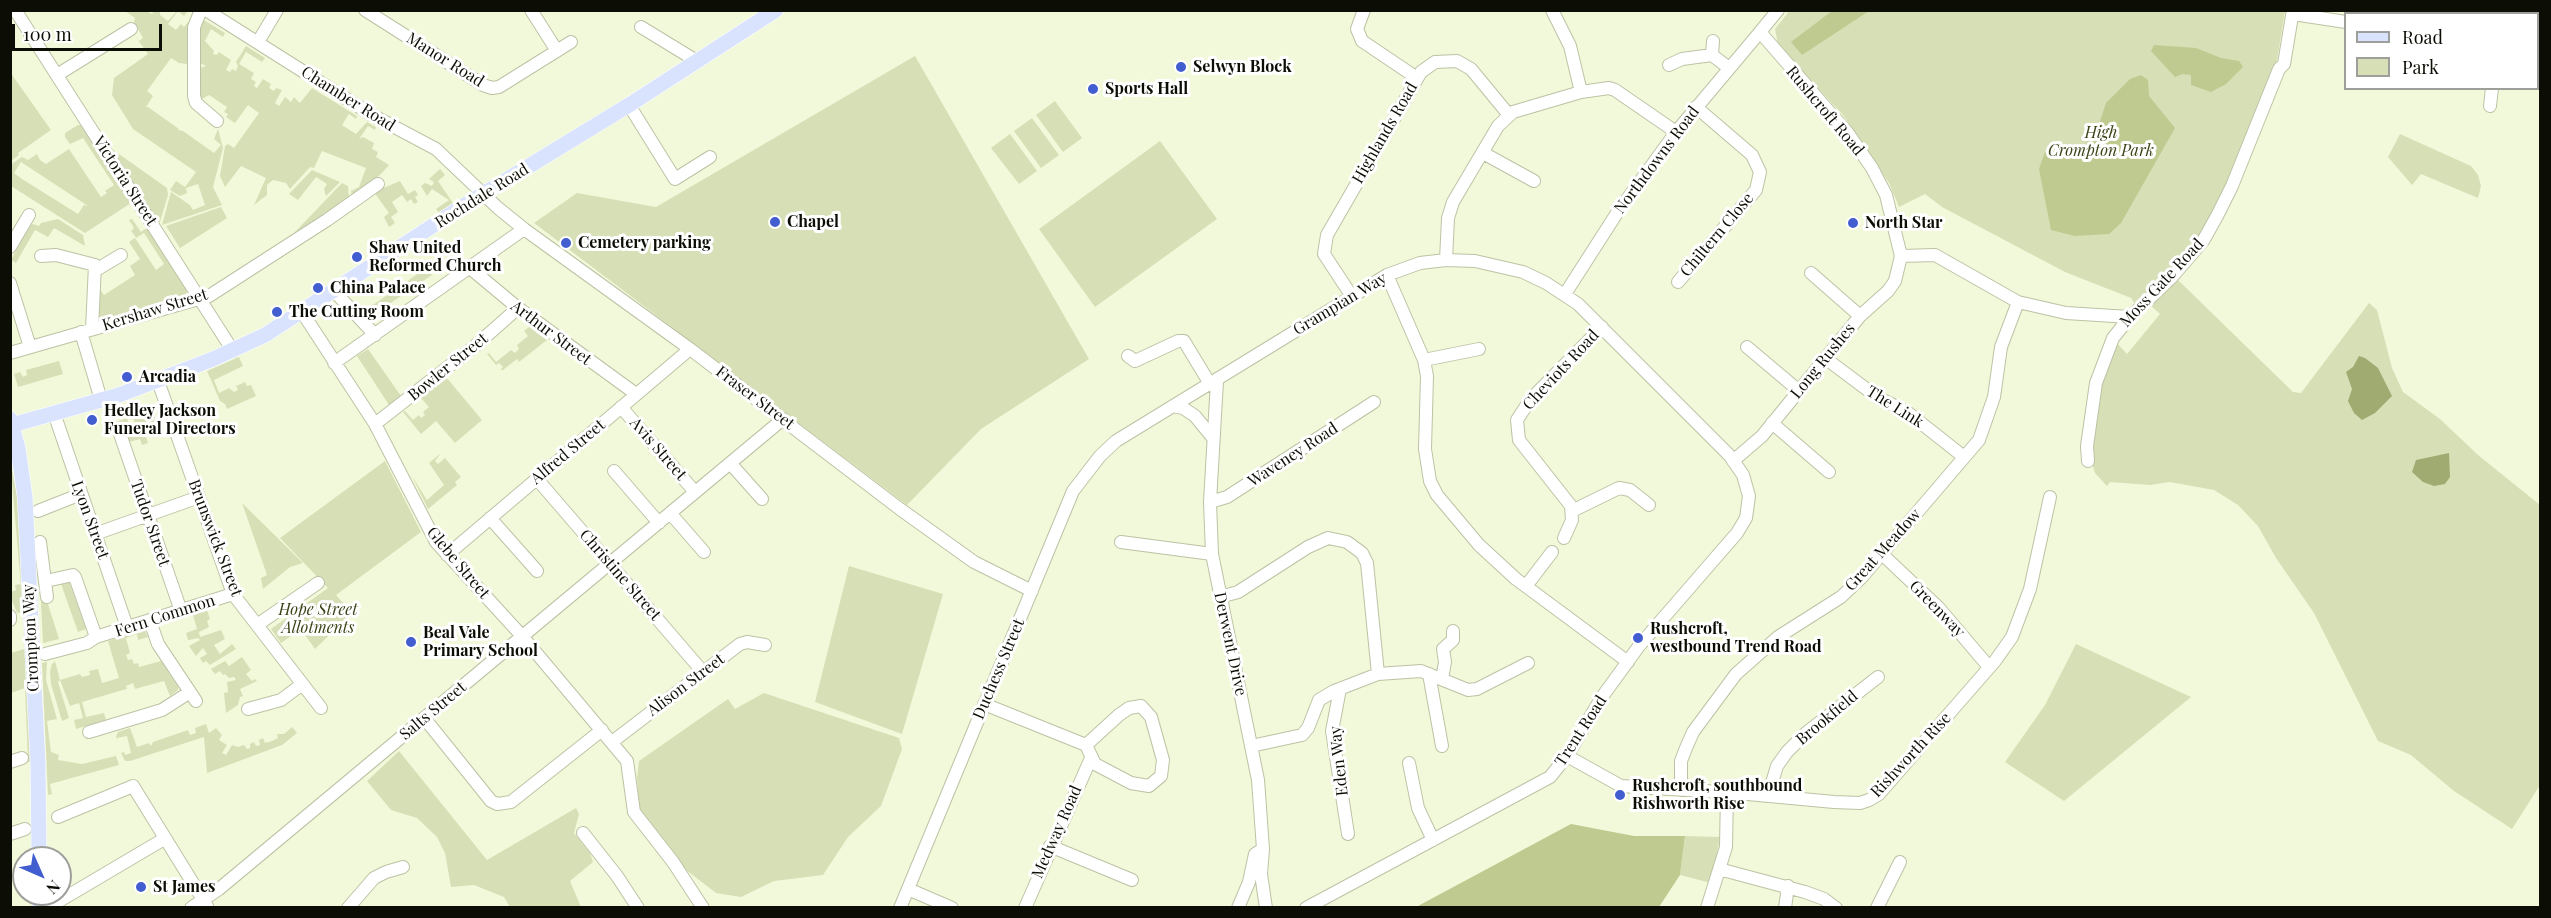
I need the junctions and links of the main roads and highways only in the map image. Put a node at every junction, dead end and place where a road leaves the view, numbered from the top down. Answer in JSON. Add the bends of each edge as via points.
{"nodes":[{"id":1,"x":776,"y":10,"type":"edge"},
{"id":2,"x":11,"y":423,"type":"edge"},
{"id":3,"x":39,"y":846,"type":"edge"}],
"edges":[{"from":1,"to":2,"type":"main road","name":"Rochdale Road","via":[[335,292],[233,351],[101,400]]},
{"from":2,"to":3,"type":"main road","name":"Crompton Way","via":[[25,497]]}]}
